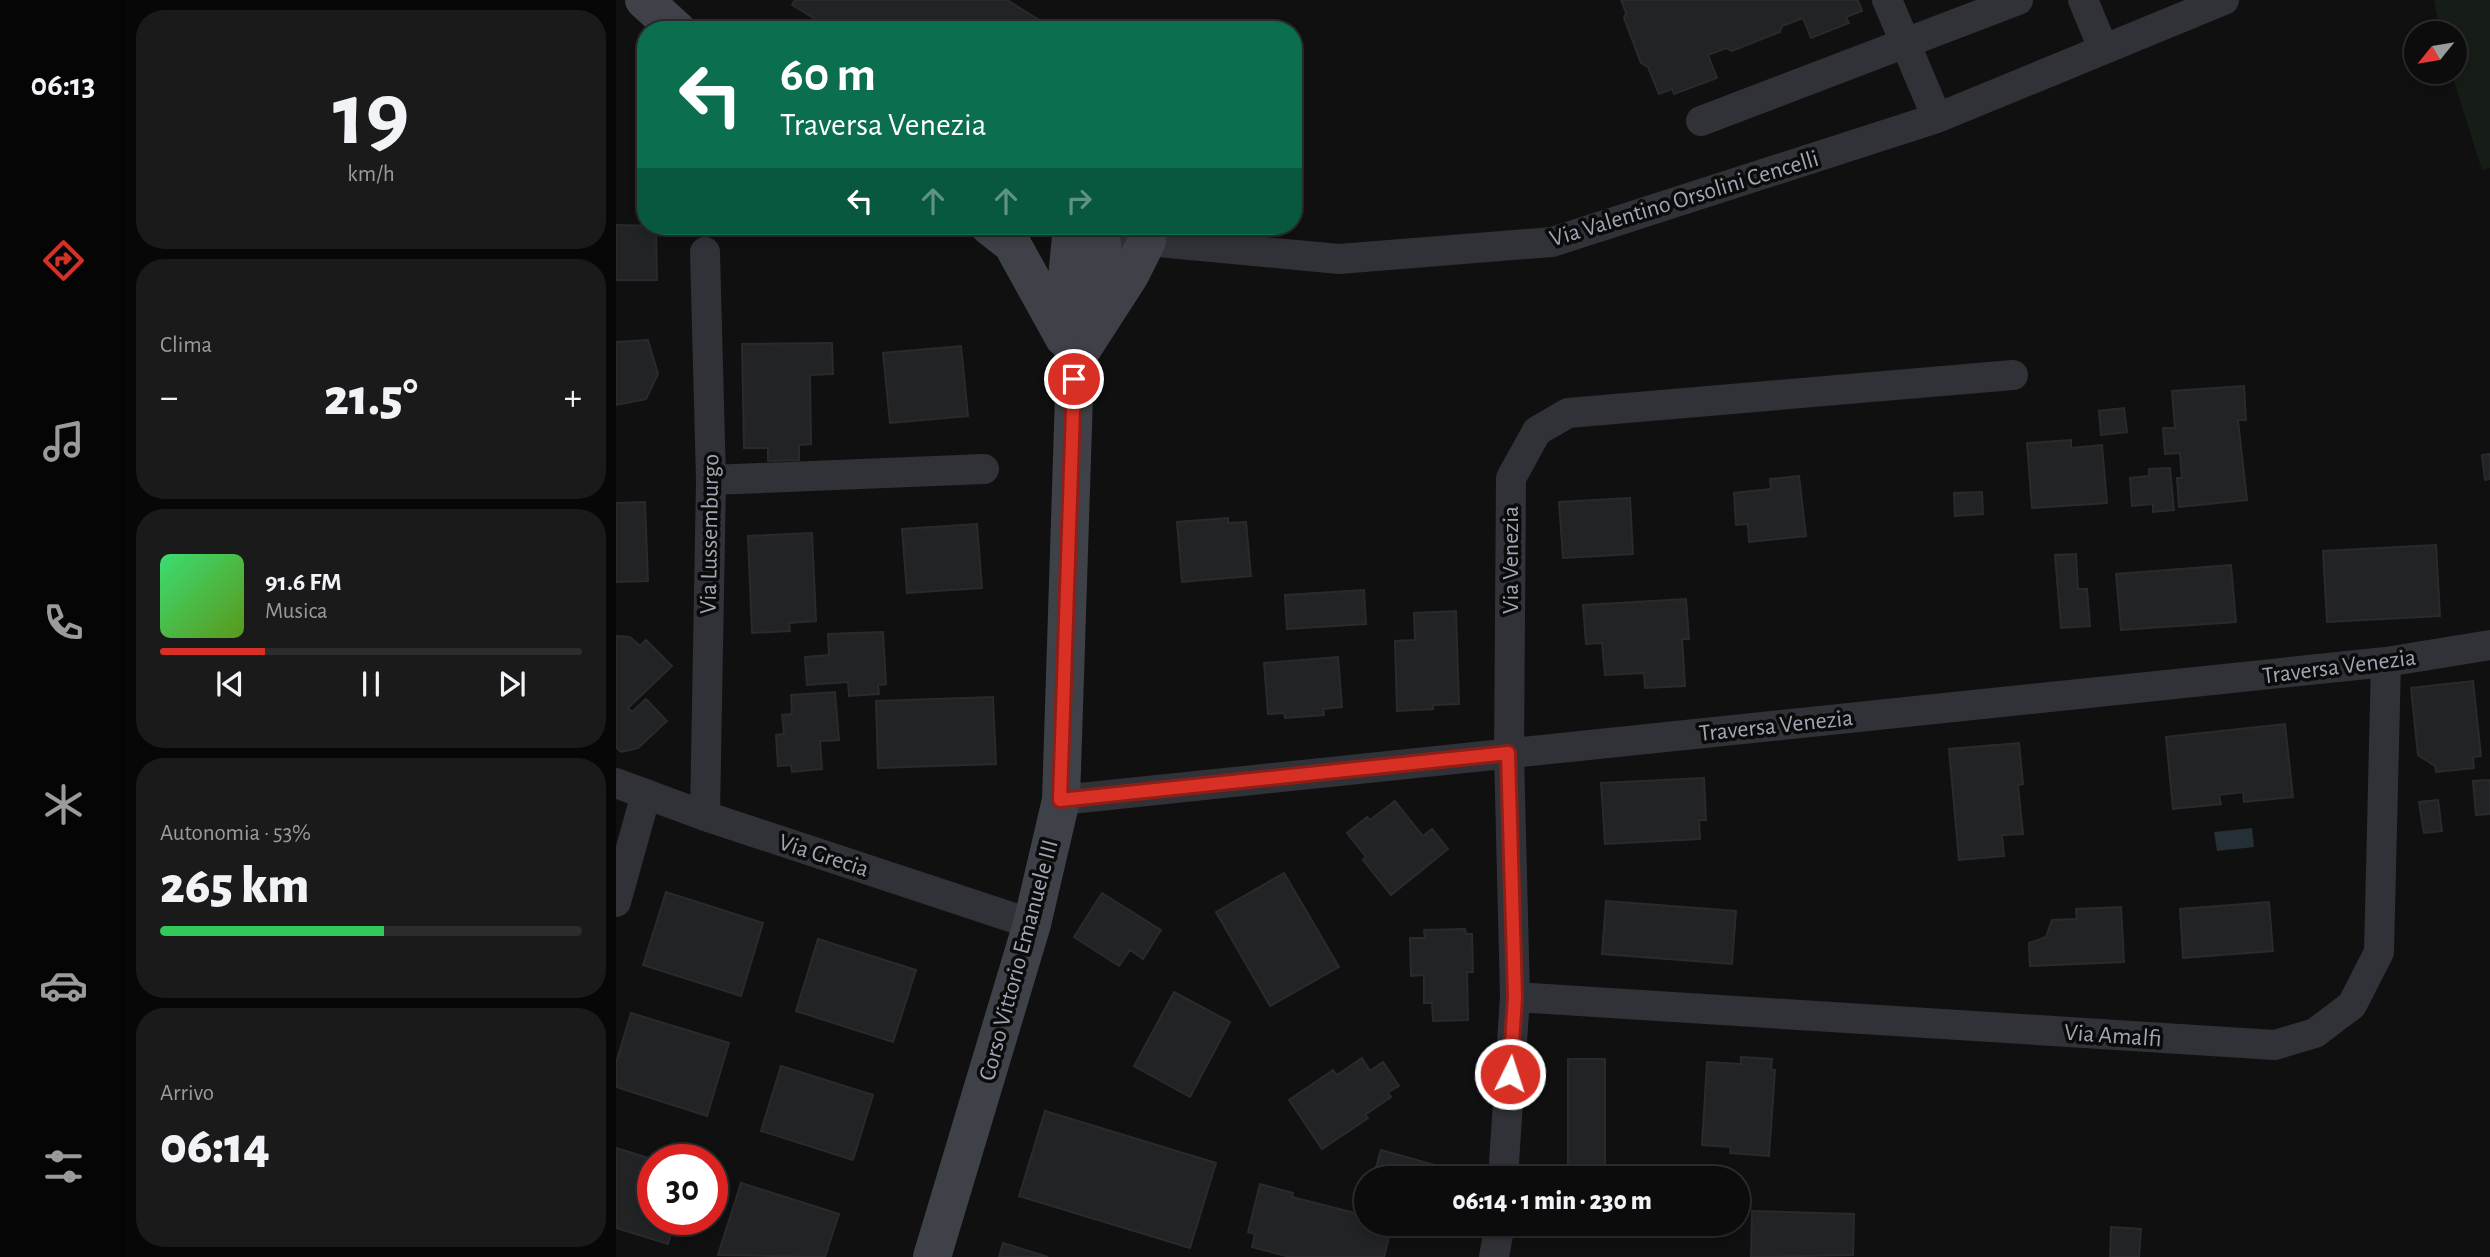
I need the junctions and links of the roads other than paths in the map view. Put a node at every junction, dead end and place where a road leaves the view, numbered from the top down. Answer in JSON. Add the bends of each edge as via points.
{"nodes":[{"id":1,"x":644,"y":0,"type":"edge"},
{"id":2,"x":1886,"y":0,"type":"edge"},
{"id":3,"x":2018,"y":0,"type":"edge"},
{"id":4,"x":2083,"y":0,"type":"edge"},
{"id":5,"x":2224,"y":0,"type":"edge"},
{"id":6,"x":667,"y":21,"type":"edge"},
{"id":7,"x":1904,"y":43,"type":"junction"},
{"id":8,"x":2102,"y":48,"type":"junction"},
{"id":9,"x":1937,"y":118,"type":"junction"},
{"id":10,"x":1701,"y":121,"type":"dead end"},
{"id":11,"x":1001,"y":235,"type":"edge"},
{"id":12,"x":1082,"y":235,"type":"edge"},
{"id":13,"x":1118,"y":235,"type":"edge"},
{"id":14,"x":1147,"y":241,"type":"junction"},
{"id":15,"x":705,"y":252,"type":"dead end"},
{"id":16,"x":1083,"y":346,"type":"junction"},
{"id":17,"x":2013,"y":375,"type":"dead end"},
{"id":18,"x":984,"y":469,"type":"dead end"},
{"id":19,"x":711,"y":480,"type":"junction"},
{"id":20,"x":2490,"y":645,"type":"edge"},
{"id":21,"x":2386,"y":662,"type":"junction"},
{"id":22,"x":1508,"y":753,"type":"junction"},
{"id":23,"x":616,"y":783,"type":"edge"},
{"id":24,"x":646,"y":794,"type":"junction"},
{"id":25,"x":1060,"y":800,"type":"junction"},
{"id":26,"x":705,"y":816,"type":"junction"},
{"id":27,"x":616,"y":902,"type":"edge"},
{"id":28,"x":1032,"y":924,"type":"junction"},
{"id":29,"x":1515,"y":997,"type":"junction"},
{"id":30,"x":1504,"y":1166,"type":"edge"},
{"id":31,"x":1498,"y":1236,"type":"edge"},
{"id":32,"x":932,"y":1257,"type":"edge"},
{"id":33,"x":1494,"y":1257,"type":"edge"}],
"edges":[{"from":1,"to":6,"type":"street"},
{"from":2,"to":7,"type":"street"},
{"from":3,"to":7,"type":"street"},
{"from":4,"to":8,"type":"street"},
{"from":5,"to":8,"type":"street","name":"Via Valentino Orsolini Cencelli"},
{"from":7,"to":9,"type":"street"},
{"from":7,"to":10,"type":"street"},
{"from":8,"to":9,"type":"street","name":"Via Valentino Orsolini Cencelli"},
{"from":9,"to":14,"type":"street","name":"Via Valentino Orsolini Cencelli","via":[[1552,242],[1339,259]]},
{"from":11,"to":16,"type":"street","name":"Corso Vittorio Emanuele III","via":[[1013,244],[1052,311]]},
{"from":12,"to":16,"type":"street","name":"Corso Vittorio Emanuele III","via":[[1066,289]]},
{"from":13,"to":14,"type":"street","name":"Via Valentino Orsolini Cencelli"},
{"from":14,"to":16,"type":"street"},
{"from":15,"to":19,"type":"street","name":"Via Lussemburgo"},
{"from":16,"to":25,"type":"street","name":"Corso Vittorio Emanuele III"},
{"from":17,"to":22,"type":"street","name":"Via Venezia","via":[[1568,413],[1537,431],[1511,478]]},
{"from":18,"to":19,"type":"street"},
{"from":19,"to":26,"type":"street","name":"Via Lussemburgo"},
{"from":20,"to":21,"type":"street","name":"Traversa Venezia"},
{"from":21,"to":22,"type":"street","name":"Traversa Venezia"},
{"from":21,"to":29,"type":"street","name":"Via Amalfi","via":[[2379,952],[2352,1005],[2315,1033],[2275,1045]]},
{"from":22,"to":25,"type":"street","name":"Traversa Venezia"},
{"from":22,"to":29,"type":"street","name":"Via Venezia"},
{"from":23,"to":24,"type":"street","name":"Via Grecia"},
{"from":24,"to":26,"type":"street","name":"Via Grecia"},
{"from":24,"to":27,"type":"street"},
{"from":25,"to":28,"type":"street","name":"Corso Vittorio Emanuele III"},
{"from":26,"to":28,"type":"street","name":"Via Grecia"},
{"from":28,"to":32,"type":"street","name":"Corso Vittorio Emanuele III"},
{"from":29,"to":30,"type":"street","name":"Via Venezia"},
{"from":31,"to":33,"type":"street"}]}
